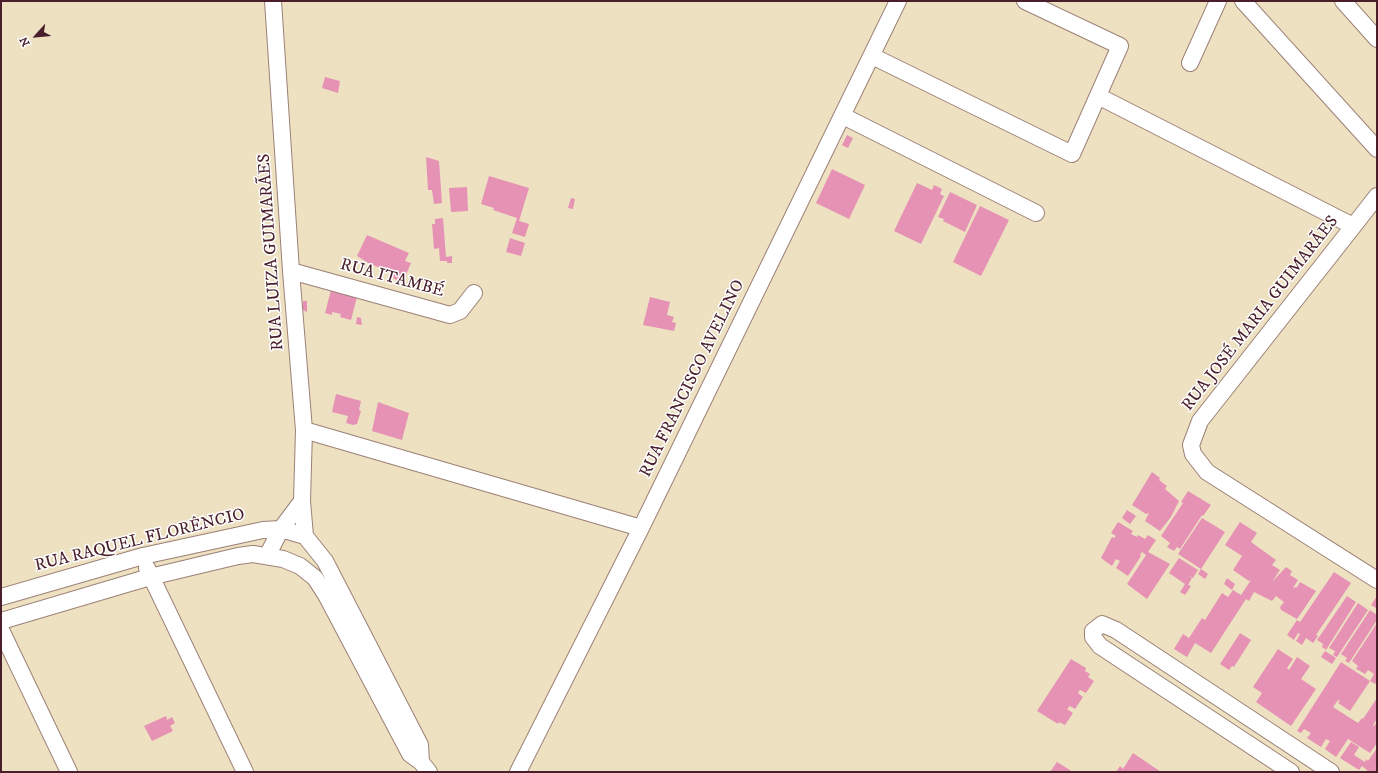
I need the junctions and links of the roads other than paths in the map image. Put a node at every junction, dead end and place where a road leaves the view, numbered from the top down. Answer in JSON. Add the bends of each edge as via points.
{"nodes":[{"id":1,"x":273,"y":1,"type":"edge"},
{"id":2,"x":898,"y":1,"type":"edge"},
{"id":3,"x":1024,"y":1,"type":"edge"},
{"id":4,"x":1218,"y":1,"type":"edge"},
{"id":5,"x":1243,"y":1,"type":"edge"},
{"id":6,"x":1343,"y":1,"type":"edge"},
{"id":7,"x":1377,"y":39,"type":"edge"},
{"id":8,"x":872,"y":56,"type":"junction"},
{"id":9,"x":1190,"y":63,"type":"dead end"},
{"id":10,"x":1098,"y":96,"type":"junction"},
{"id":11,"x":843,"y":116,"type":"junction"},
{"id":12,"x":1377,"y":149,"type":"edge"},
{"id":13,"x":1377,"y":196,"type":"edge"},
{"id":14,"x":1036,"y":213,"type":"dead end"},
{"id":15,"x":1353,"y":226,"type":"junction"},
{"id":16,"x":291,"y":271,"type":"junction"},
{"id":17,"x":474,"y":293,"type":"dead end"},
{"id":18,"x":304,"y":430,"type":"junction"},
{"id":19,"x":302,"y":501,"type":"junction"},
{"id":20,"x":641,"y":528,"type":"junction"},
{"id":21,"x":281,"y":529,"type":"junction"},
{"id":22,"x":305,"y":536,"type":"junction"},
{"id":23,"x":142,"y":556,"type":"junction"},
{"id":24,"x":267,"y":556,"type":"junction"},
{"id":25,"x":150,"y":577,"type":"junction"},
{"id":26,"x":1377,"y":580,"type":"edge"},
{"id":27,"x":1,"y":597,"type":"edge"},
{"id":28,"x":1,"y":621,"type":"edge"},
{"id":29,"x":1,"y":630,"type":"edge"},
{"id":30,"x":1289,"y":745,"type":"junction"},
{"id":31,"x":1284,"y":768,"type":"edge"},
{"id":32,"x":426,"y":769,"type":"edge"},
{"id":33,"x":69,"y":772,"type":"edge"},
{"id":34,"x":245,"y":772,"type":"edge"},
{"id":35,"x":518,"y":772,"type":"edge"},
{"id":36,"x":1331,"y":772,"type":"edge"}],
"edges":[{"from":1,"to":16,"type":"street","name":"RUA LUIZA GUIMARÃES"},
{"from":2,"to":8,"type":"street","name":"RUA FRANCISCO AVELINO"},
{"from":3,"to":10,"type":"street","via":[[1120,46]]},
{"from":4,"to":9,"type":"street"},
{"from":5,"to":12,"type":"street"},
{"from":6,"to":7,"type":"street"},
{"from":8,"to":10,"type":"street","via":[[1072,154]]},
{"from":8,"to":11,"type":"street","name":"RUA FRANCISCO AVELINO"},
{"from":10,"to":15,"type":"street"},
{"from":11,"to":14,"type":"street"},
{"from":11,"to":20,"type":"street","name":"RUA FRANCISCO AVELINO"},
{"from":13,"to":15,"type":"street","name":"RUA JOSÉ MARIA GUIMARÃES"},
{"from":15,"to":26,"type":"street","name":"RUA JOSÉ MARIA GUIMARÃES","via":[[1200,421],[1191,445],[1198,463],[1207,472]]},
{"from":16,"to":17,"type":"street","name":"RUA ITAMBÉ","via":[[450,315],[460,311]]},
{"from":16,"to":18,"type":"street","name":"RUA LUIZA GUIMARÃES"},
{"from":18,"to":19,"type":"street","name":"RUA LUIZA GUIMARÃES"},
{"from":18,"to":20,"type":"street"},
{"from":19,"to":21,"type":"street"},
{"from":19,"to":22,"type":"street","name":"RUA LUIZA GUIMARÃES"},
{"from":20,"to":35,"type":"street","name":"RUA FRANCISCO AVELINO"},
{"from":21,"to":22,"type":"street","name":"RUA RAQUEL FLORÊNCIO"},
{"from":21,"to":23,"type":"street","name":"RUA RAQUEL FLORÊNCIO","via":[[263,530]]},
{"from":21,"to":24,"type":"street"},
{"from":22,"to":32,"type":"street","via":[[333,575],[420,745]]},
{"from":23,"to":25,"type":"street"},
{"from":23,"to":27,"type":"street","name":"RUA RAQUEL FLORÊNCIO"},
{"from":24,"to":25,"type":"street","via":[[238,556]]},
{"from":24,"to":32,"type":"street","via":[[300,566],[315,578],[410,754]]},
{"from":25,"to":28,"type":"street"},
{"from":25,"to":34,"type":"street"},
{"from":29,"to":33,"type":"street"},
{"from":30,"to":31,"type":"street"},
{"from":30,"to":31,"type":"street","via":[[1116,630],[1102,624],[1093,631],[1093,637],[1100,646]]},
{"from":30,"to":36,"type":"street"}]}
